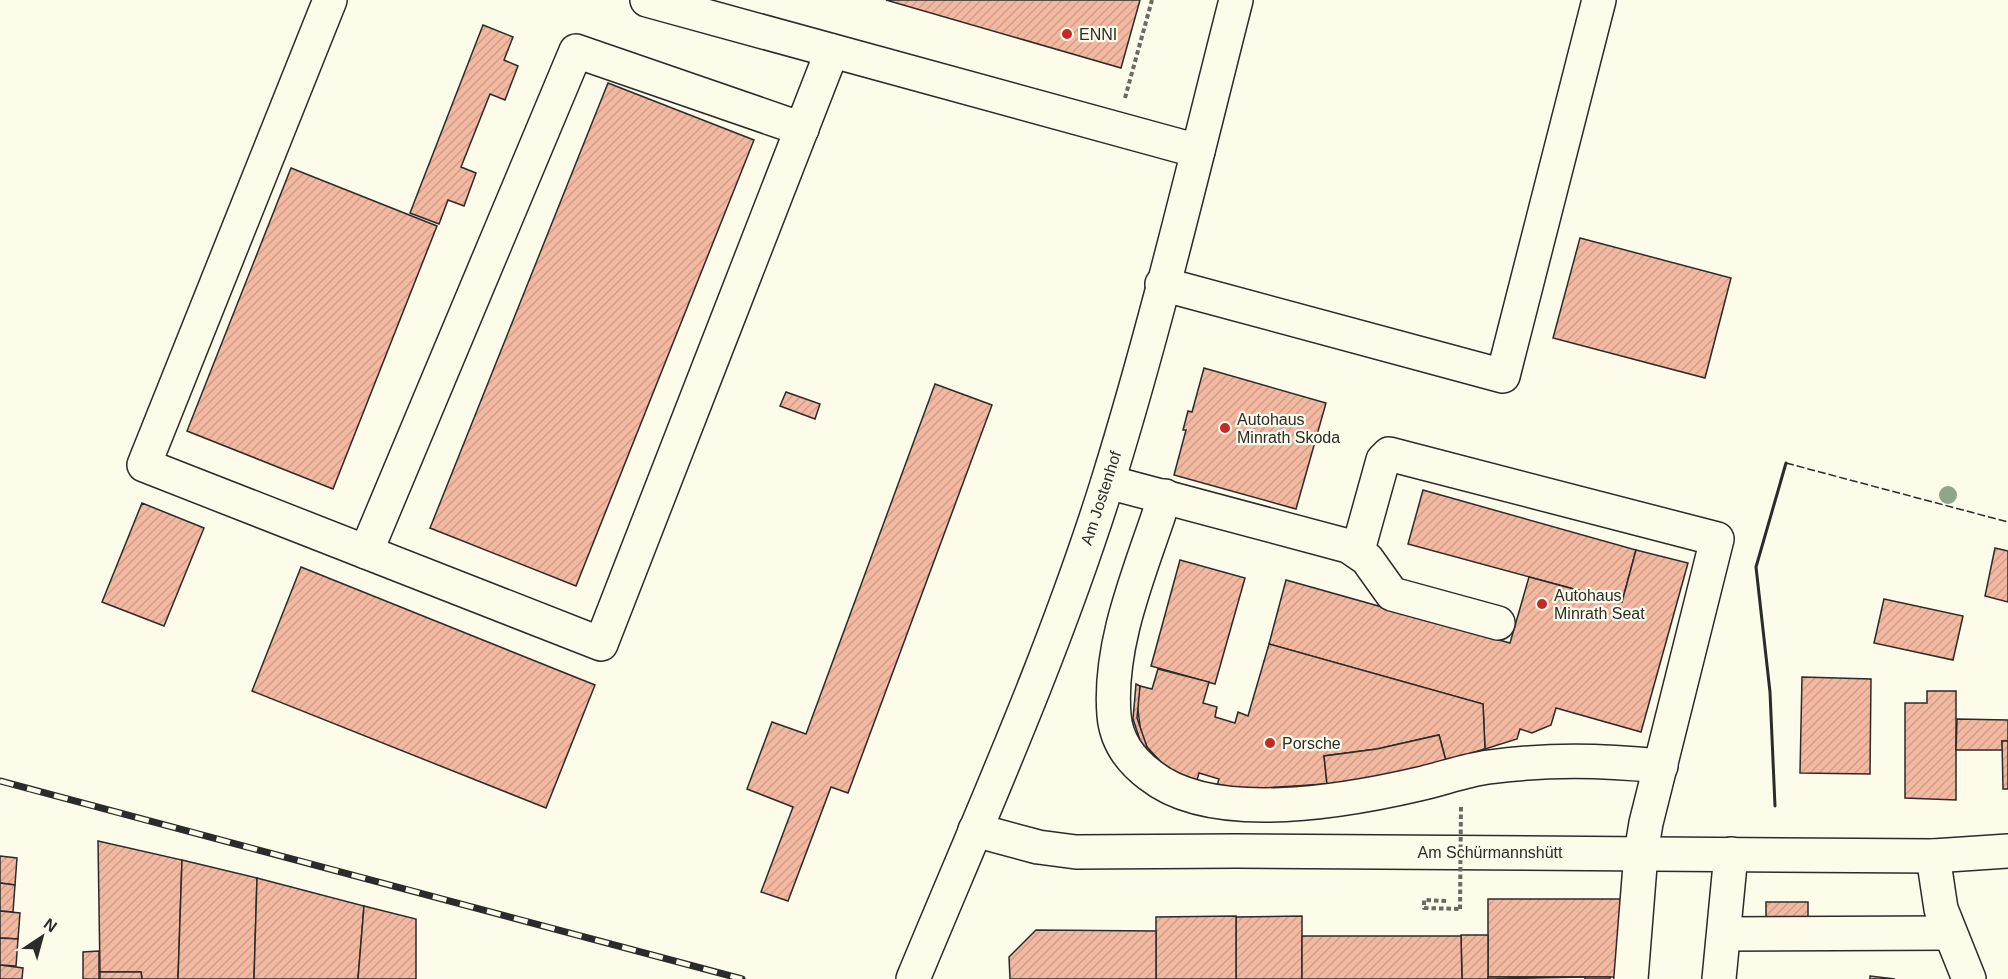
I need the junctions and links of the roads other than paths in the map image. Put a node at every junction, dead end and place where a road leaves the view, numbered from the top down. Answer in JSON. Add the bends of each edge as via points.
{"nodes":[{"id":1,"x":330,"y":0,"type":"edge"},
{"id":2,"x":647,"y":0,"type":"edge"},
{"id":3,"x":1236,"y":0,"type":"edge"},
{"id":4,"x":1599,"y":0,"type":"edge"},
{"id":5,"x":741,"y":12,"type":"edge"},
{"id":6,"x":832,"y":51,"type":"junction"},
{"id":7,"x":802,"y":129,"type":"junction"},
{"id":8,"x":1198,"y":151,"type":"junction"},
{"id":9,"x":1162,"y":284,"type":"junction"},
{"id":10,"x":1108,"y":482,"type":"junction"},
{"id":11,"x":1165,"y":496,"type":"junction"},
{"id":12,"x":1358,"y":550,"type":"junction"},
{"id":13,"x":366,"y":552,"type":"junction"},
{"id":14,"x":1498,"y":623,"type":"dead end"},
{"id":15,"x":1661,"y":766,"type":"junction"},
{"id":16,"x":975,"y":830,"type":"junction"},
{"id":17,"x":2008,"y":851,"type":"edge"},
{"id":18,"x":1641,"y":853,"type":"junction"},
{"id":19,"x":1731,"y":854,"type":"junction"},
{"id":20,"x":1933,"y":856,"type":"junction"},
{"id":21,"x":1950,"y":933,"type":"junction"},
{"id":22,"x":1724,"y":934,"type":"junction"},
{"id":23,"x":913,"y":979,"type":"edge"},
{"id":24,"x":1631,"y":979,"type":"edge"},
{"id":25,"x":1719,"y":979,"type":"edge"},
{"id":26,"x":1969,"y":979,"type":"edge"}],
"edges":[{"from":1,"to":13,"type":"street","via":[[144,465]]},
{"from":2,"to":5,"type":"street"},
{"from":3,"to":8,"type":"street","name":"Am Jostenhof"},
{"from":4,"to":9,"type":"street","via":[[1503,376]]},
{"from":5,"to":6,"type":"street"},
{"from":6,"to":7,"type":"street"},
{"from":6,"to":8,"type":"street"},
{"from":7,"to":13,"type":"street","via":[[576,51]]},
{"from":7,"to":13,"type":"street","via":[[601,644]]},
{"from":8,"to":9,"type":"street","name":"Am Jostenhof"},
{"from":9,"to":10,"type":"street","name":"Am Jostenhof"},
{"from":10,"to":11,"type":"street"},
{"from":10,"to":16,"type":"street","name":"Am Jostenhof","via":[[1044,662]]},
{"from":11,"to":12,"type":"street"},
{"from":11,"to":15,"type":"street","via":[[1127,613],[1114,676],[1114,717],[1121,742],[1136,765],[1160,784],[1202,798],[1243,804],[1314,803],[1485,767],[1592,759]]},
{"from":12,"to":14,"type":"street","via":[[1392,594]]},
{"from":12,"to":15,"type":"street","via":[[1383,459],[1389,454],[1717,539]]},
{"from":15,"to":18,"type":"street"},
{"from":16,"to":18,"type":"street","name":"Am Schürmannshütt","via":[[1038,847],[1076,852]]},
{"from":16,"to":23,"type":"street","name":"Am Jostenhof"},
{"from":17,"to":20,"type":"street","name":"Am Schürmannshütt"},
{"from":18,"to":19,"type":"street","name":"Am Schürmannshütt"},
{"from":18,"to":24,"type":"street"},
{"from":19,"to":20,"type":"street","name":"Am Schürmannshütt"},
{"from":19,"to":22,"type":"street"},
{"from":20,"to":21,"type":"street","via":[[1941,909]]},
{"from":21,"to":22,"type":"street"},
{"from":21,"to":26,"type":"street"},
{"from":22,"to":25,"type":"street"}]}
